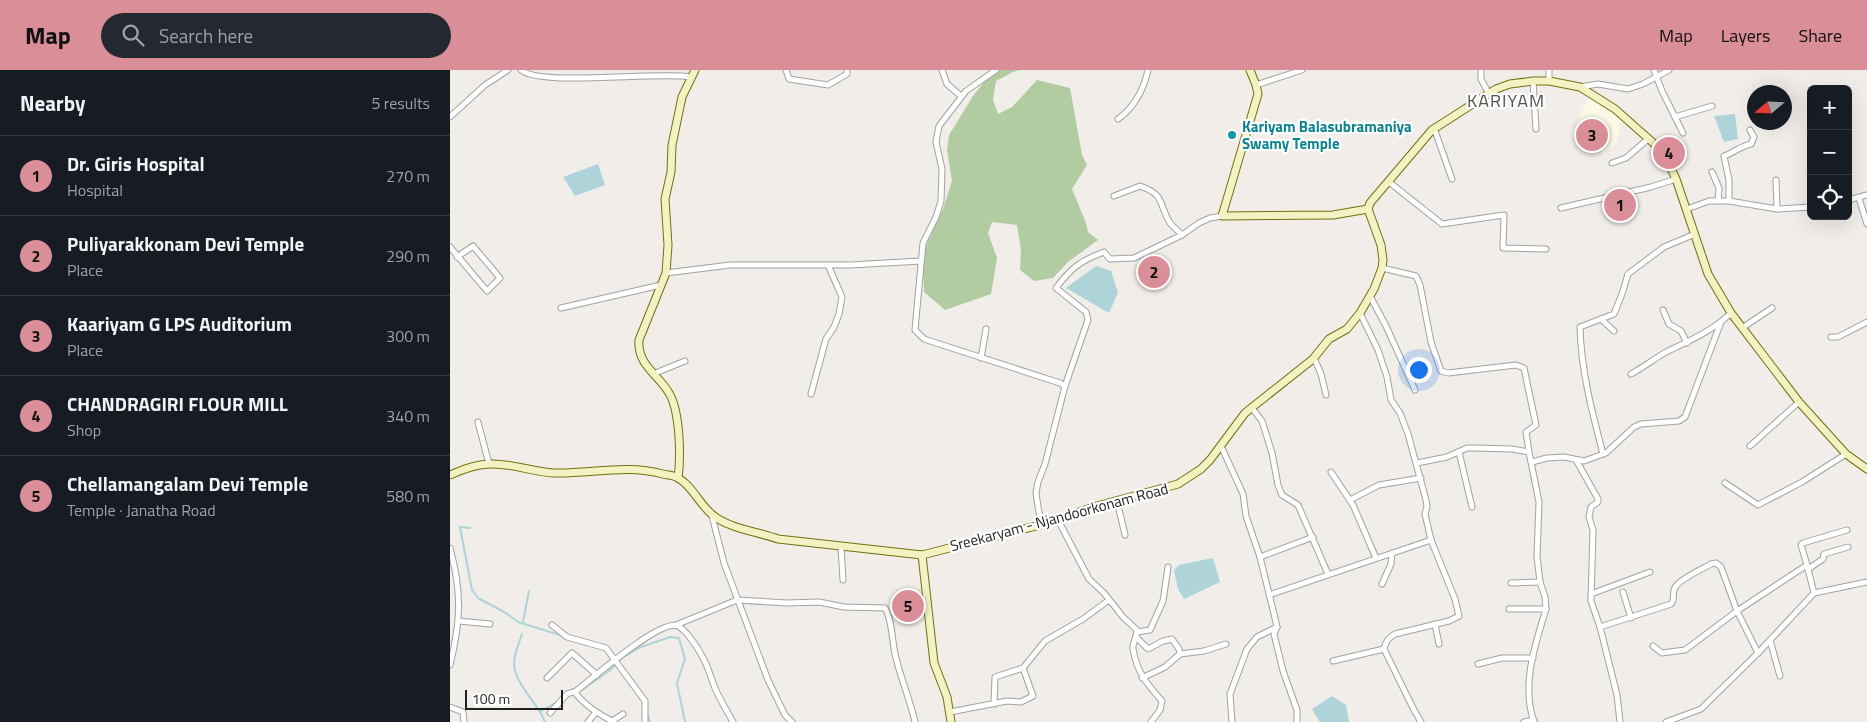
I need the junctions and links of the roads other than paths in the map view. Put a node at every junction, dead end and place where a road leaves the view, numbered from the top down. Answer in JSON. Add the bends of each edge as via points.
{"nodes":[{"id":1,"x":508,"y":70,"type":"edge"},
{"id":2,"x":521,"y":70,"type":"edge"},
{"id":3,"x":584,"y":70,"type":"edge"},
{"id":4,"x":695,"y":70,"type":"edge"},
{"id":5,"x":786,"y":70,"type":"edge"},
{"id":6,"x":847,"y":70,"type":"edge"},
{"id":7,"x":942,"y":70,"type":"edge"},
{"id":8,"x":996,"y":70,"type":"edge"},
{"id":9,"x":1148,"y":70,"type":"edge"},
{"id":10,"x":1250,"y":70,"type":"edge"},
{"id":11,"x":1302,"y":70,"type":"edge"},
{"id":12,"x":1481,"y":70,"type":"edge"},
{"id":13,"x":1548,"y":70,"type":"edge"},
{"id":14,"x":1654,"y":70,"type":"edge"},
{"id":15,"x":1669,"y":70,"type":"edge"},
{"id":16,"x":583,"y":77,"type":"junction"},
{"id":17,"x":690,"y":77,"type":"junction"},
{"id":18,"x":1657,"y":77,"type":"junction"},
{"id":19,"x":1533,"y":81,"type":"junction"},
{"id":20,"x":1549,"y":81,"type":"junction"},
{"id":21,"x":1256,"y":85,"type":"junction"},
{"id":22,"x":1580,"y":87,"type":"junction"},
{"id":23,"x":1488,"y":94,"type":"junction"},
{"id":24,"x":961,"y":96,"type":"junction"},
{"id":25,"x":1712,"y":106,"type":"dead end"},
{"id":26,"x":450,"y":117,"type":"edge"},
{"id":27,"x":1675,"y":117,"type":"junction"},
{"id":28,"x":1118,"y":119,"type":"dead end"},
{"id":29,"x":1434,"y":128,"type":"junction"},
{"id":30,"x":1536,"y":129,"type":"dead end"},
{"id":31,"x":1750,"y":130,"type":"dead end"},
{"id":32,"x":1683,"y":133,"type":"dead end"},
{"id":33,"x":1648,"y":139,"type":"junction"},
{"id":34,"x":1612,"y":163,"type":"dead end"},
{"id":35,"x":1712,"y":172,"type":"dead end"},
{"id":36,"x":1452,"y":179,"type":"dead end"},
{"id":37,"x":1676,"y":179,"type":"junction"},
{"id":38,"x":1776,"y":180,"type":"dead end"},
{"id":39,"x":1388,"y":182,"type":"junction"},
{"id":40,"x":1867,"y":195,"type":"edge"},
{"id":41,"x":1114,"y":196,"type":"dead end"},
{"id":42,"x":1858,"y":198,"type":"junction"},
{"id":43,"x":1852,"y":199,"type":"edge"},
{"id":44,"x":1718,"y":201,"type":"junction"},
{"id":45,"x":1729,"y":201,"type":"junction"},
{"id":46,"x":1807,"y":207,"type":"edge"},
{"id":47,"x":1561,"y":208,"type":"dead end"},
{"id":48,"x":1368,"y":209,"type":"junction"},
{"id":49,"x":1687,"y":209,"type":"junction"},
{"id":50,"x":1777,"y":209,"type":"junction"},
{"id":51,"x":1222,"y":216,"type":"junction"},
{"id":52,"x":1867,"y":224,"type":"edge"},
{"id":53,"x":1695,"y":234,"type":"junction"},
{"id":54,"x":1182,"y":235,"type":"junction"},
{"id":55,"x":450,"y":247,"type":"edge"},
{"id":56,"x":1546,"y":249,"type":"dead end"},
{"id":57,"x":457,"y":257,"type":"junction"},
{"id":58,"x":921,"y":261,"type":"junction"},
{"id":59,"x":828,"y":265,"type":"junction"},
{"id":60,"x":1382,"y":268,"type":"junction"},
{"id":61,"x":666,"y":274,"type":"junction"},
{"id":62,"x":661,"y":285,"type":"junction"},
{"id":63,"x":1370,"y":296,"type":"junction"},
{"id":64,"x":561,"y":308,"type":"dead end"},
{"id":65,"x":1772,"y":308,"type":"dead end"},
{"id":66,"x":1663,"y":310,"type":"dead end"},
{"id":67,"x":1360,"y":313,"type":"junction"},
{"id":68,"x":1731,"y":313,"type":"junction"},
{"id":69,"x":1601,"y":319,"type":"junction"},
{"id":70,"x":1722,"y":322,"type":"junction"},
{"id":71,"x":1867,"y":322,"type":"edge"},
{"id":72,"x":1742,"y":328,"type":"junction"},
{"id":73,"x":986,"y":329,"type":"dead end"},
{"id":74,"x":1614,"y":331,"type":"dead end"},
{"id":75,"x":1831,"y":337,"type":"dead end"},
{"id":76,"x":1687,"y":343,"type":"junction"},
{"id":77,"x":981,"y":358,"type":"junction"},
{"id":78,"x":1314,"y":358,"type":"junction"},
{"id":79,"x":685,"y":361,"type":"dead end"},
{"id":80,"x":653,"y":374,"type":"junction"},
{"id":81,"x":1631,"y":374,"type":"dead end"},
{"id":82,"x":1064,"y":386,"type":"junction"},
{"id":83,"x":1415,"y":390,"type":"dead end"},
{"id":84,"x":811,"y":394,"type":"dead end"},
{"id":85,"x":1326,"y":395,"type":"dead end"},
{"id":86,"x":1799,"y":402,"type":"junction"},
{"id":87,"x":1252,"y":408,"type":"junction"},
{"id":88,"x":478,"y":422,"type":"dead end"},
{"id":89,"x":1222,"y":446,"type":"junction"},
{"id":90,"x":1750,"y":446,"type":"dead end"},
{"id":91,"x":1459,"y":452,"type":"junction"},
{"id":92,"x":1529,"y":452,"type":"junction"},
{"id":93,"x":1603,"y":454,"type":"junction"},
{"id":94,"x":1846,"y":454,"type":"junction"},
{"id":95,"x":1576,"y":460,"type":"junction"},
{"id":96,"x":1532,"y":462,"type":"junction"},
{"id":97,"x":1417,"y":463,"type":"junction"},
{"id":98,"x":489,"y":464,"type":"junction"},
{"id":99,"x":1867,"y":469,"type":"edge"},
{"id":100,"x":1331,"y":472,"type":"dead end"},
{"id":101,"x":450,"y":475,"type":"edge"},
{"id":102,"x":678,"y":478,"type":"junction"},
{"id":103,"x":1421,"y":478,"type":"junction"},
{"id":104,"x":1725,"y":483,"type":"dead end"},
{"id":105,"x":1350,"y":500,"type":"junction"},
{"id":106,"x":1117,"y":501,"type":"junction"},
{"id":107,"x":1472,"y":507,"type":"dead end"},
{"id":108,"x":712,"y":516,"type":"junction"},
{"id":109,"x":1058,"y":520,"type":"junction"},
{"id":110,"x":1044,"y":524,"type":"junction"},
{"id":111,"x":1847,"y":530,"type":"dead end"},
{"id":112,"x":1125,"y":536,"type":"dead end"},
{"id":113,"x":1313,"y":537,"type":"junction"},
{"id":114,"x":1431,"y":540,"type":"junction"},
{"id":115,"x":841,"y":547,"type":"junction"},
{"id":116,"x":1848,"y":547,"type":"dead end"},
{"id":117,"x":450,"y":548,"type":"edge"},
{"id":118,"x":1392,"y":553,"type":"junction"},
{"id":119,"x":922,"y":555,"type":"junction"},
{"id":120,"x":1260,"y":557,"type":"junction"},
{"id":121,"x":1376,"y":558,"type":"junction"},
{"id":122,"x":1807,"y":567,"type":"junction"},
{"id":123,"x":1168,"y":568,"type":"dead end"},
{"id":124,"x":1650,"y":572,"type":"dead end"},
{"id":125,"x":1328,"y":574,"type":"junction"},
{"id":126,"x":843,"y":580,"type":"dead end"},
{"id":127,"x":1540,"y":582,"type":"junction"},
{"id":128,"x":1867,"y":582,"type":"edge"},
{"id":129,"x":1511,"y":583,"type":"dead end"},
{"id":130,"x":1382,"y":584,"type":"dead end"},
{"id":131,"x":1623,"y":592,"type":"dead end"},
{"id":132,"x":1814,"y":593,"type":"junction"},
{"id":133,"x":1591,"y":594,"type":"junction"},
{"id":134,"x":1269,"y":595,"type":"junction"},
{"id":135,"x":737,"y":600,"type":"junction"},
{"id":136,"x":1109,"y":600,"type":"junction"},
{"id":137,"x":1509,"y":609,"type":"dead end"},
{"id":138,"x":1546,"y":609,"type":"junction"},
{"id":139,"x":1737,"y":610,"type":"junction"},
{"id":140,"x":1631,"y":618,"type":"junction"},
{"id":141,"x":459,"y":621,"type":"junction"},
{"id":142,"x":490,"y":624,"type":"dead end"},
{"id":143,"x":1435,"y":624,"type":"junction"},
{"id":144,"x":552,"y":625,"type":"dead end"},
{"id":145,"x":676,"y":625,"type":"junction"},
{"id":146,"x":1276,"y":627,"type":"junction"},
{"id":147,"x":1600,"y":627,"type":"junction"},
{"id":148,"x":450,"y":635,"type":"edge"},
{"id":149,"x":1137,"y":635,"type":"junction"},
{"id":150,"x":457,"y":636,"type":"junction"},
{"id":151,"x":1770,"y":640,"type":"junction"},
{"id":152,"x":1226,"y":644,"type":"dead end"},
{"id":153,"x":1439,"y":644,"type":"dead end"},
{"id":154,"x":1653,"y":646,"type":"dead end"},
{"id":155,"x":1384,"y":649,"type":"junction"},
{"id":156,"x":1758,"y":653,"type":"junction"},
{"id":157,"x":1180,"y":654,"type":"junction"},
{"id":158,"x":1533,"y":658,"type":"junction"},
{"id":159,"x":616,"y":659,"type":"junction"},
{"id":160,"x":1333,"y":661,"type":"dead end"},
{"id":161,"x":1478,"y":664,"type":"dead end"},
{"id":162,"x":450,"y":665,"type":"edge"},
{"id":163,"x":1024,"y":668,"type":"junction"},
{"id":164,"x":597,"y":675,"type":"junction"},
{"id":165,"x":1780,"y":676,"type":"dead end"},
{"id":166,"x":548,"y":678,"type":"dead end"},
{"id":167,"x":1142,"y":678,"type":"junction"},
{"id":168,"x":576,"y":691,"type":"junction"},
{"id":169,"x":994,"y":704,"type":"junction"},
{"id":170,"x":450,"y":707,"type":"edge"},
{"id":171,"x":596,"y":712,"type":"junction"},
{"id":172,"x":950,"y":712,"type":"junction"},
{"id":173,"x":550,"y":713,"type":"dead end"},
{"id":174,"x":624,"y":714,"type":"dead end"},
{"id":175,"x":1534,"y":721,"type":"edge"},
{"id":176,"x":464,"y":722,"type":"edge"},
{"id":177,"x":588,"y":722,"type":"edge"},
{"id":178,"x":645,"y":722,"type":"edge"},
{"id":179,"x":733,"y":722,"type":"edge"},
{"id":180,"x":792,"y":722,"type":"edge"},
{"id":181,"x":915,"y":722,"type":"edge"},
{"id":182,"x":951,"y":722,"type":"edge"},
{"id":183,"x":1151,"y":722,"type":"edge"},
{"id":184,"x":1232,"y":722,"type":"edge"},
{"id":185,"x":1297,"y":722,"type":"edge"},
{"id":186,"x":1421,"y":722,"type":"edge"},
{"id":187,"x":1524,"y":722,"type":"edge"},
{"id":188,"x":1620,"y":722,"type":"edge"},
{"id":189,"x":1666,"y":722,"type":"edge"}],
"edges":[{"from":1,"to":26,"type":"street","via":[[485,85]]},
{"from":2,"to":16,"type":"street","via":[[546,77]]},
{"from":3,"to":16,"type":"street"},
{"from":4,"to":17,"type":"main road"},
{"from":5,"to":6,"type":"street","via":[[789,79],[828,85],[847,74]]},
{"from":7,"to":24,"type":"street","via":[[947,84]]},
{"from":8,"to":24,"type":"street"},
{"from":9,"to":28,"type":"street","via":[[1134,104]]},
{"from":10,"to":21,"type":"main road"},
{"from":11,"to":21,"type":"street"},
{"from":12,"to":23,"type":"street"},
{"from":13,"to":20,"type":"street"},
{"from":14,"to":18,"type":"street"},
{"from":15,"to":18,"type":"street"},
{"from":16,"to":17,"type":"street","via":[[676,74]]},
{"from":17,"to":61,"type":"main road","via":[[682,97],[672,145],[665,199]]},
{"from":18,"to":22,"type":"street","via":[[1628,89],[1598,84]]},
{"from":18,"to":27,"type":"street"},
{"from":19,"to":20,"type":"main road"},
{"from":19,"to":23,"type":"main road","via":[[1510,84]]},
{"from":19,"to":30,"type":"street"},
{"from":20,"to":22,"type":"main road"},
{"from":21,"to":51,"type":"main road","via":[[1258,94]]},
{"from":22,"to":33,"type":"main road","via":[[1615,110]]},
{"from":23,"to":29,"type":"main road"},
{"from":24,"to":58,"type":"street","via":[[938,126],[936,142],[942,169],[941,201],[923,243]]},
{"from":25,"to":27,"type":"street"},
{"from":27,"to":32,"type":"street"},
{"from":29,"to":36,"type":"street"},
{"from":29,"to":39,"type":"main road"},
{"from":31,"to":45,"type":"street","via":[[1754,137],[1751,144],[1724,156]]},
{"from":33,"to":34,"type":"street","via":[[1626,158]]},
{"from":33,"to":37,"type":"main road","via":[[1664,155]]},
{"from":35,"to":44,"type":"street","via":[[1719,188]]},
{"from":37,"to":47,"type":"street"},
{"from":37,"to":49,"type":"main road"},
{"from":38,"to":50,"type":"street"},
{"from":39,"to":48,"type":"main road"},
{"from":39,"to":56,"type":"street","via":[[1442,224],[1504,215],[1503,248]]},
{"from":40,"to":42,"type":"street"},
{"from":41,"to":54,"type":"street","via":[[1140,186],[1152,190],[1162,202],[1171,224]]},
{"from":42,"to":43,"type":"street"},
{"from":42,"to":52,"type":"street"},
{"from":44,"to":45,"type":"street"},
{"from":44,"to":49,"type":"street"},
{"from":45,"to":50,"type":"street"},
{"from":46,"to":50,"type":"street"},
{"from":48,"to":51,"type":"main road","via":[[1333,214]]},
{"from":48,"to":60,"type":"main road","name":"Sreekaryam - Njandoorkonam Road","via":[[1381,245]]},
{"from":49,"to":53,"type":"main road"},
{"from":51,"to":54,"type":"street","via":[[1199,223]]},
{"from":53,"to":68,"type":"main road","via":[[1708,274]]},
{"from":53,"to":69,"type":"street","via":[[1664,247],[1628,274],[1614,314]]},
{"from":54,"to":82,"type":"street","via":[[1134,258],[1110,260],[1104,252],[1085,259],[1068,272],[1056,288],[1086,312],[1088,320]]},
{"from":55,"to":57,"type":"street"},
{"from":57,"to":57,"type":"street","via":[[473,246],[500,278],[486,291]]},
{"from":58,"to":59,"type":"street"},
{"from":58,"to":77,"type":"street","via":[[915,330],[924,339]]},
{"from":59,"to":61,"type":"street","via":[[730,265]]},
{"from":59,"to":84,"type":"street","via":[[842,297]]},
{"from":60,"to":63,"type":"main road","name":"Sreekaryam - Njandoorkonam Road"},
{"from":60,"to":92,"type":"street","via":[[1414,275],[1418,279],[1431,342],[1441,371],[1448,373],[1516,365],[1524,368],[1536,425],[1526,432]]},
{"from":61,"to":62,"type":"main road"},
{"from":62,"to":64,"type":"street"},
{"from":62,"to":80,"type":"main road","via":[[639,340],[644,362]]},
{"from":63,"to":67,"type":"main road","name":"Sreekaryam - Njandoorkonam Road"},
{"from":63,"to":83,"type":"street"},
{"from":65,"to":72,"type":"street"},
{"from":66,"to":76,"type":"street","via":[[1669,324],[1681,331]]},
{"from":67,"to":78,"type":"main road","name":"Sreekaryam - Njandoorkonam Road","via":[[1347,329],[1329,339]]},
{"from":67,"to":97,"type":"street","via":[[1378,350],[1391,400],[1400,413]]},
{"from":68,"to":70,"type":"street"},
{"from":68,"to":72,"type":"main road"},
{"from":69,"to":74,"type":"street"},
{"from":69,"to":93,"type":"street","via":[[1580,327],[1580,342]]},
{"from":70,"to":76,"type":"street"},
{"from":70,"to":93,"type":"street","via":[[1685,417],[1679,421],[1634,427]]},
{"from":71,"to":75,"type":"street","via":[[1838,337]]},
{"from":72,"to":86,"type":"main road"},
{"from":73,"to":77,"type":"street"},
{"from":76,"to":81,"type":"street"},
{"from":77,"to":82,"type":"street"},
{"from":78,"to":85,"type":"street"},
{"from":78,"to":87,"type":"main road","name":"Sreekaryam - Njandoorkonam Road"},
{"from":79,"to":80,"type":"street"},
{"from":80,"to":102,"type":"main road","via":[[670,394],[674,408],[680,458]]},
{"from":82,"to":110,"type":"street","via":[[1038,482],[1037,500]]},
{"from":86,"to":90,"type":"street"},
{"from":86,"to":94,"type":"main road"},
{"from":87,"to":89,"type":"main road","name":"Sreekaryam - Njandoorkonam Road"},
{"from":87,"to":113,"type":"street","via":[[1262,422],[1282,495],[1298,505]]},
{"from":88,"to":98,"type":"street"},
{"from":89,"to":106,"type":"main road","name":"Sreekaryam - Njandoorkonam Road","via":[[1202,469],[1178,484]]},
{"from":89,"to":120,"type":"street","via":[[1243,494],[1246,516]]},
{"from":91,"to":92,"type":"street","via":[[1467,448],[1489,447]]},
{"from":91,"to":97,"type":"street"},
{"from":91,"to":107,"type":"street"},
{"from":92,"to":96,"type":"street"},
{"from":93,"to":95,"type":"street"},
{"from":94,"to":99,"type":"main road"},
{"from":94,"to":104,"type":"street","via":[[1758,505]]},
{"from":95,"to":96,"type":"street","via":[[1564,457]]},
{"from":95,"to":133,"type":"street","via":[[1598,499],[1591,506],[1589,517],[1593,530]]},
{"from":96,"to":127,"type":"street","via":[[1539,502],[1537,544]]},
{"from":97,"to":103,"type":"street"},
{"from":98,"to":101,"type":"main road","via":[[468,467]]},
{"from":98,"to":102,"type":"main road","via":[[553,473],[642,470]]},
{"from":100,"to":105,"type":"street"},
{"from":102,"to":108,"type":"main road","name":"Sreekaryam - Njandoorkonam Road"},
{"from":103,"to":105,"type":"street","via":[[1379,485]]},
{"from":103,"to":114,"type":"street"},
{"from":105,"to":121,"type":"street"},
{"from":106,"to":109,"type":"main road","name":"Sreekaryam - Njandoorkonam Road"},
{"from":106,"to":112,"type":"street"},
{"from":108,"to":115,"type":"main road","name":"Sreekaryam - Njandoorkonam Road","via":[[726,524],[778,539]]},
{"from":108,"to":135,"type":"street"},
{"from":109,"to":110,"type":"main road","name":"Sreekaryam - Njandoorkonam Road"},
{"from":109,"to":136,"type":"street","via":[[1089,579]]},
{"from":110,"to":119,"type":"main road","name":"Sreekaryam - Njandoorkonam Road"},
{"from":111,"to":122,"type":"street","via":[[1803,542]]},
{"from":113,"to":120,"type":"street"},
{"from":113,"to":125,"type":"street"},
{"from":114,"to":118,"type":"street"},
{"from":114,"to":143,"type":"street","via":[[1459,616]]},
{"from":115,"to":119,"type":"main road","name":"Sreekaryam - Njandoorkonam Road"},
{"from":115,"to":126,"type":"street"},
{"from":116,"to":122,"type":"street","via":[[1824,554],[1823,559]]},
{"from":117,"to":141,"type":"street","via":[[460,599]]},
{"from":118,"to":121,"type":"street"},
{"from":118,"to":130,"type":"street"},
{"from":119,"to":172,"type":"main road","via":[[934,663]]},
{"from":120,"to":134,"type":"street"},
{"from":121,"to":125,"type":"street"},
{"from":122,"to":132,"type":"street"},
{"from":122,"to":139,"type":"street"},
{"from":123,"to":149,"type":"street","via":[[1164,602],[1150,630]]},
{"from":124,"to":133,"type":"street"},
{"from":125,"to":134,"type":"street"},
{"from":127,"to":129,"type":"street"},
{"from":127,"to":138,"type":"street"},
{"from":128,"to":132,"type":"street"},
{"from":131,"to":140,"type":"street"},
{"from":132,"to":151,"type":"street"},
{"from":133,"to":147,"type":"street"},
{"from":134,"to":146,"type":"street"},
{"from":135,"to":145,"type":"street"},
{"from":135,"to":180,"type":"street","via":[[768,680],[785,715]]},
{"from":135,"to":181,"type":"street","via":[[885,608],[889,614],[900,676]]},
{"from":136,"to":149,"type":"street"},
{"from":136,"to":163,"type":"street","via":[[1045,641]]},
{"from":137,"to":138,"type":"street"},
{"from":138,"to":158,"type":"street"},
{"from":139,"to":140,"type":"street","via":[[1721,567],[1716,563],[1677,584],[1671,604]]},
{"from":139,"to":154,"type":"street","via":[[1685,650],[1662,653]]},
{"from":139,"to":156,"type":"street"},
{"from":140,"to":147,"type":"street"},
{"from":141,"to":142,"type":"street"},
{"from":141,"to":150,"type":"street"},
{"from":143,"to":153,"type":"street"},
{"from":143,"to":155,"type":"street","via":[[1388,637]]},
{"from":144,"to":159,"type":"street","via":[[567,637],[606,648]]},
{"from":145,"to":159,"type":"street","via":[[658,630]]},
{"from":145,"to":179,"type":"street","via":[[697,646]]},
{"from":146,"to":184,"type":"street","via":[[1257,638],[1247,649],[1230,694]]},
{"from":146,"to":185,"type":"street","via":[[1274,634],[1297,710]]},
{"from":147,"to":188,"type":"street","via":[[1617,695]]},
{"from":148,"to":150,"type":"street"},
{"from":149,"to":157,"type":"street","via":[[1148,649],[1172,639]]},
{"from":149,"to":167,"type":"street","via":[[1133,650]]},
{"from":150,"to":162,"type":"street"},
{"from":151,"to":156,"type":"street"},
{"from":151,"to":165,"type":"street"},
{"from":152,"to":157,"type":"street"},
{"from":155,"to":160,"type":"street"},
{"from":155,"to":186,"type":"street"},
{"from":156,"to":189,"type":"street","via":[[1701,709]]},
{"from":157,"to":167,"type":"street","via":[[1165,667]]},
{"from":158,"to":161,"type":"street","via":[[1502,658]]},
{"from":158,"to":175,"type":"street","via":[[1528,690]]},
{"from":159,"to":164,"type":"street"},
{"from":159,"to":178,"type":"street","via":[[645,701]]},
{"from":163,"to":169,"type":"street","via":[[995,677]]},
{"from":163,"to":169,"type":"street","via":[[1033,696],[1021,702]]},
{"from":164,"to":166,"type":"street","via":[[572,653]]},
{"from":164,"to":168,"type":"street"},
{"from":167,"to":183,"type":"street","via":[[1162,701]]},
{"from":168,"to":171,"type":"street"},
{"from":168,"to":173,"type":"street","via":[[567,694]]},
{"from":169,"to":172,"type":"street"},
{"from":170,"to":176,"type":"street","via":[[463,712]]},
{"from":171,"to":174,"type":"street","via":[[612,721]]},
{"from":171,"to":177,"type":"street"},
{"from":172,"to":182,"type":"main road"},
{"from":175,"to":187,"type":"street"}]}
